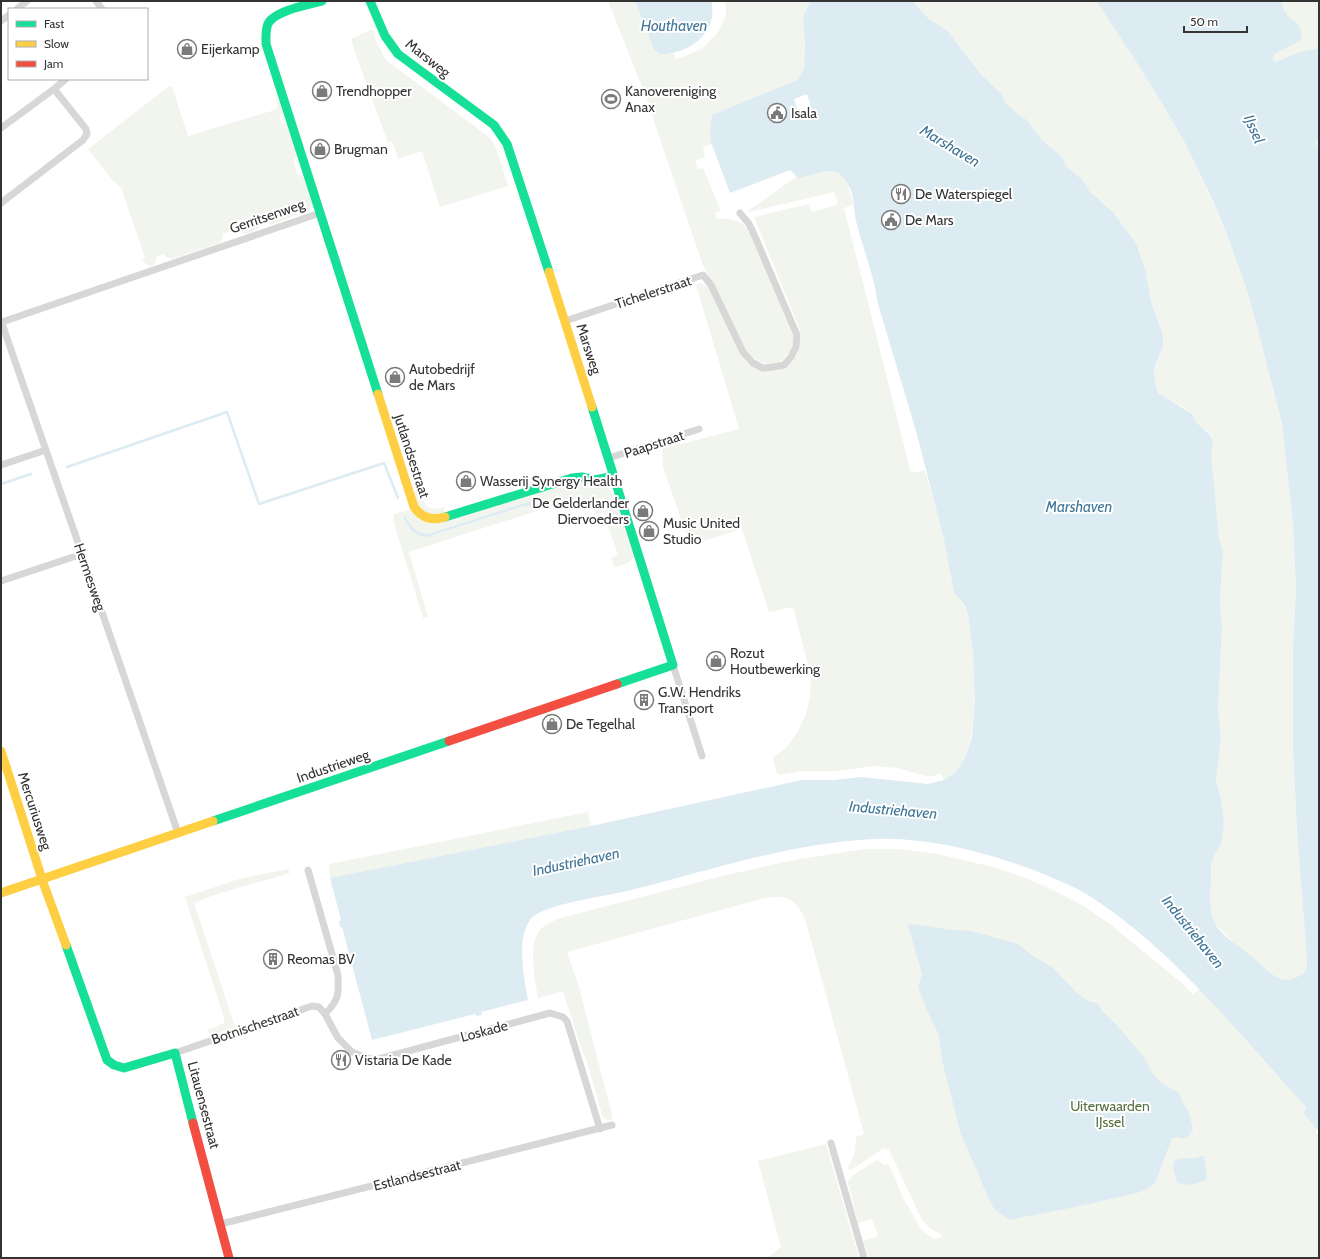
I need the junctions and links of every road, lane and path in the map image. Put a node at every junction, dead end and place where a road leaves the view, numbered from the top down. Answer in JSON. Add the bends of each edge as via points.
{"nodes":[{"id":1,"x":27,"y":1,"type":"edge"},
{"id":2,"x":322,"y":1,"type":"edge"},
{"id":3,"x":370,"y":1,"type":"edge"},
{"id":4,"x":18,"y":8,"type":"edge"},
{"id":5,"x":65,"y":80,"type":"edge"},
{"id":6,"x":54,"y":89,"type":"junction"},
{"id":7,"x":1,"y":128,"type":"edge"},
{"id":8,"x":1,"y":204,"type":"edge"},
{"id":9,"x":320,"y":213,"type":"junction"},
{"id":10,"x":740,"y":213,"type":"dead end"},
{"id":11,"x":566,"y":321,"type":"junction"},
{"id":12,"x":2,"y":322,"type":"edge"},
{"id":13,"x":699,"y":429,"type":"dead end"},
{"id":14,"x":46,"y":450,"type":"junction"},
{"id":15,"x":609,"y":458,"type":"junction"},
{"id":16,"x":1,"y":465,"type":"edge"},
{"id":17,"x":614,"y":476,"type":"junction"},
{"id":18,"x":82,"y":554,"type":"junction"},
{"id":19,"x":1,"y":581,"type":"edge"},
{"id":20,"x":673,"y":665,"type":"junction"},
{"id":21,"x":1,"y":751,"type":"edge"},
{"id":22,"x":702,"y":756,"type":"dead end"},
{"id":23,"x":178,"y":834,"type":"junction"},
{"id":24,"x":308,"y":870,"type":"dead end"},
{"id":25,"x":42,"y":879,"type":"junction"},
{"id":26,"x":1,"y":892,"type":"edge"},
{"id":27,"x":325,"y":1014,"type":"junction"},
{"id":28,"x":176,"y":1053,"type":"junction"},
{"id":29,"x":612,"y":1125,"type":"dead end"},
{"id":30,"x":600,"y":1129,"type":"junction"},
{"id":31,"x":831,"y":1143,"type":"dead end"},
{"id":32,"x":221,"y":1224,"type":"junction"},
{"id":33,"x":229,"y":1258,"type":"edge"},
{"id":34,"x":864,"y":1258,"type":"edge"}],
"edges":[{"from":1,"to":4,"type":"street"},
{"from":2,"to":9,"type":"street","name":"Gerritsenweg","via":[[278,14],[269,22],[266,32],[266,44]]},
{"from":3,"to":11,"type":"street","name":"Marsweg","via":[[384,34],[398,54],[494,125],[502,135]]},
{"from":5,"to":6,"type":"street"},
{"from":6,"to":7,"type":"street"},
{"from":6,"to":8,"type":"street","via":[[86,129],[86,137]]},
{"from":9,"to":12,"type":"street","name":"Gerritsenweg"},
{"from":9,"to":17,"type":"street","name":"Jutlandsestraat","via":[[412,502],[420,514],[429,519],[438,519],[572,478],[595,480]]},
{"from":10,"to":11,"type":"street","name":"Tichelerstraat","via":[[753,232],[797,335],[796,347],[784,365],[764,368],[753,363],[743,352],[711,285],[703,275]]},
{"from":11,"to":15,"type":"street","name":"Marsweg"},
{"from":12,"to":14,"type":"street","name":"Hermesweg"},
{"from":13,"to":15,"type":"street","name":"Paapstraat"},
{"from":14,"to":16,"type":"street"},
{"from":14,"to":18,"type":"street","name":"Hermesweg"},
{"from":15,"to":17,"type":"street","name":"Marsweg"},
{"from":17,"to":20,"type":"street","name":"Marsweg"},
{"from":18,"to":19,"type":"street"},
{"from":18,"to":23,"type":"street","name":"Hermesweg"},
{"from":20,"to":22,"type":"street","name":"Marsweg"},
{"from":20,"to":23,"type":"street","name":"Industrieweg"},
{"from":21,"to":25,"type":"street","name":"Mercuriusweg"},
{"from":23,"to":25,"type":"street","name":"Industrieweg"},
{"from":24,"to":27,"type":"street","via":[[338,974],[337,999]]},
{"from":25,"to":26,"type":"street","name":"Industrieweg"},
{"from":25,"to":28,"type":"street","name":"Litauensestraat","via":[[107,1060],[124,1068]]},
{"from":27,"to":28,"type":"street","name":"Botnischestraat","via":[[319,1007],[312,1006]]},
{"from":27,"to":30,"type":"street","name":"Loskade","via":[[344,1045],[352,1052],[375,1060],[550,1013],[563,1017],[568,1021]]},
{"from":28,"to":32,"type":"street","name":"Litauensestraat"},
{"from":29,"to":30,"type":"street","name":"Estlandsestraat"},
{"from":30,"to":32,"type":"street","name":"Estlandsestraat"},
{"from":31,"to":34,"type":"street"},
{"from":32,"to":33,"type":"street","name":"Litauensestraat"}]}
